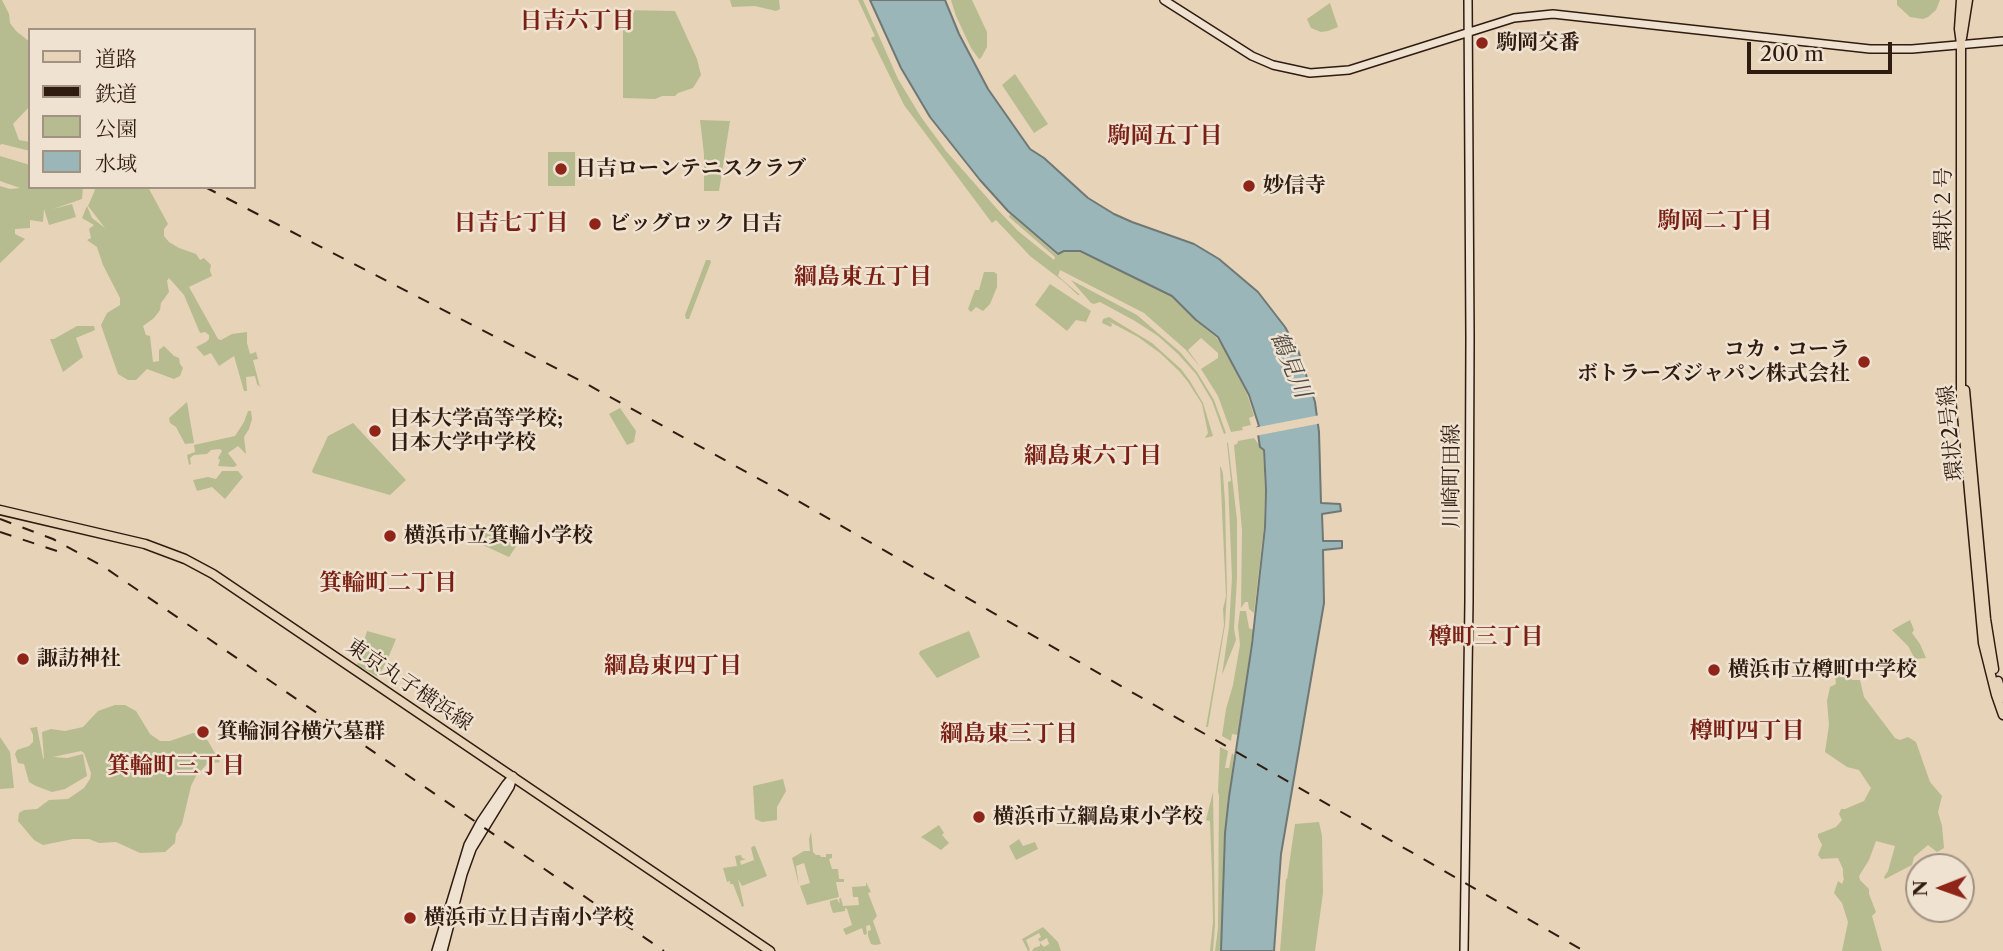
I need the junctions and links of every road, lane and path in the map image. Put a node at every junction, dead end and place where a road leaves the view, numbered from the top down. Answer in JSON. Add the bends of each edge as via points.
{"nodes":[{"id":1,"x":1164,"y":0,"type":"edge"},
{"id":2,"x":1468,"y":0,"type":"edge"},
{"id":3,"x":1961,"y":0,"type":"edge"},
{"id":4,"x":1968,"y":0,"type":"edge"},
{"id":5,"x":1468,"y":32,"type":"junction"},
{"id":6,"x":2003,"y":41,"type":"edge"},
{"id":7,"x":1961,"y":44,"type":"junction"},
{"id":8,"x":1962,"y":373,"type":"junction"},
{"id":9,"x":0,"y":510,"type":"edge"},
{"id":10,"x":2003,"y":698,"type":"edge"},
{"id":11,"x":2003,"y":715,"type":"edge"},
{"id":12,"x":513,"y":776,"type":"junction"},
{"id":13,"x":436,"y":951,"type":"edge"},
{"id":14,"x":443,"y":951,"type":"edge"},
{"id":15,"x":770,"y":951,"type":"edge"},
{"id":16,"x":1464,"y":951,"type":"edge"}],
"edges":[{"from":1,"to":5,"type":"main road","via":[[1252,56],[1310,73],[1349,70]]},
{"from":2,"to":5,"type":"main road","name":"川崎町田線"},
{"from":3,"to":7,"type":"main road"},
{"from":4,"to":7,"type":"main road"},
{"from":5,"to":7,"type":"main road","via":[[1514,18],[1553,14],[1870,49]]},
{"from":5,"to":16,"type":"main road","name":"川崎町田線","via":[[1469,614]]},
{"from":6,"to":7,"type":"main road"},
{"from":7,"to":8,"type":"main road","name":"環状２号"},
{"from":8,"to":10,"type":"main road","name":"環状2号線","via":[[1986,619]]},
{"from":8,"to":11,"type":"main road","name":"環状2号線","via":[[1979,613]]},
{"from":9,"to":12,"type":"main road","name":"東京丸子横浜線","via":[[137,542],[192,563]]},
{"from":12,"to":13,"type":"main road","via":[[468,845]]},
{"from":12,"to":14,"type":"main road","via":[[472,849]]},
{"from":12,"to":15,"type":"main road","name":"東京丸子横浜線"}]}
